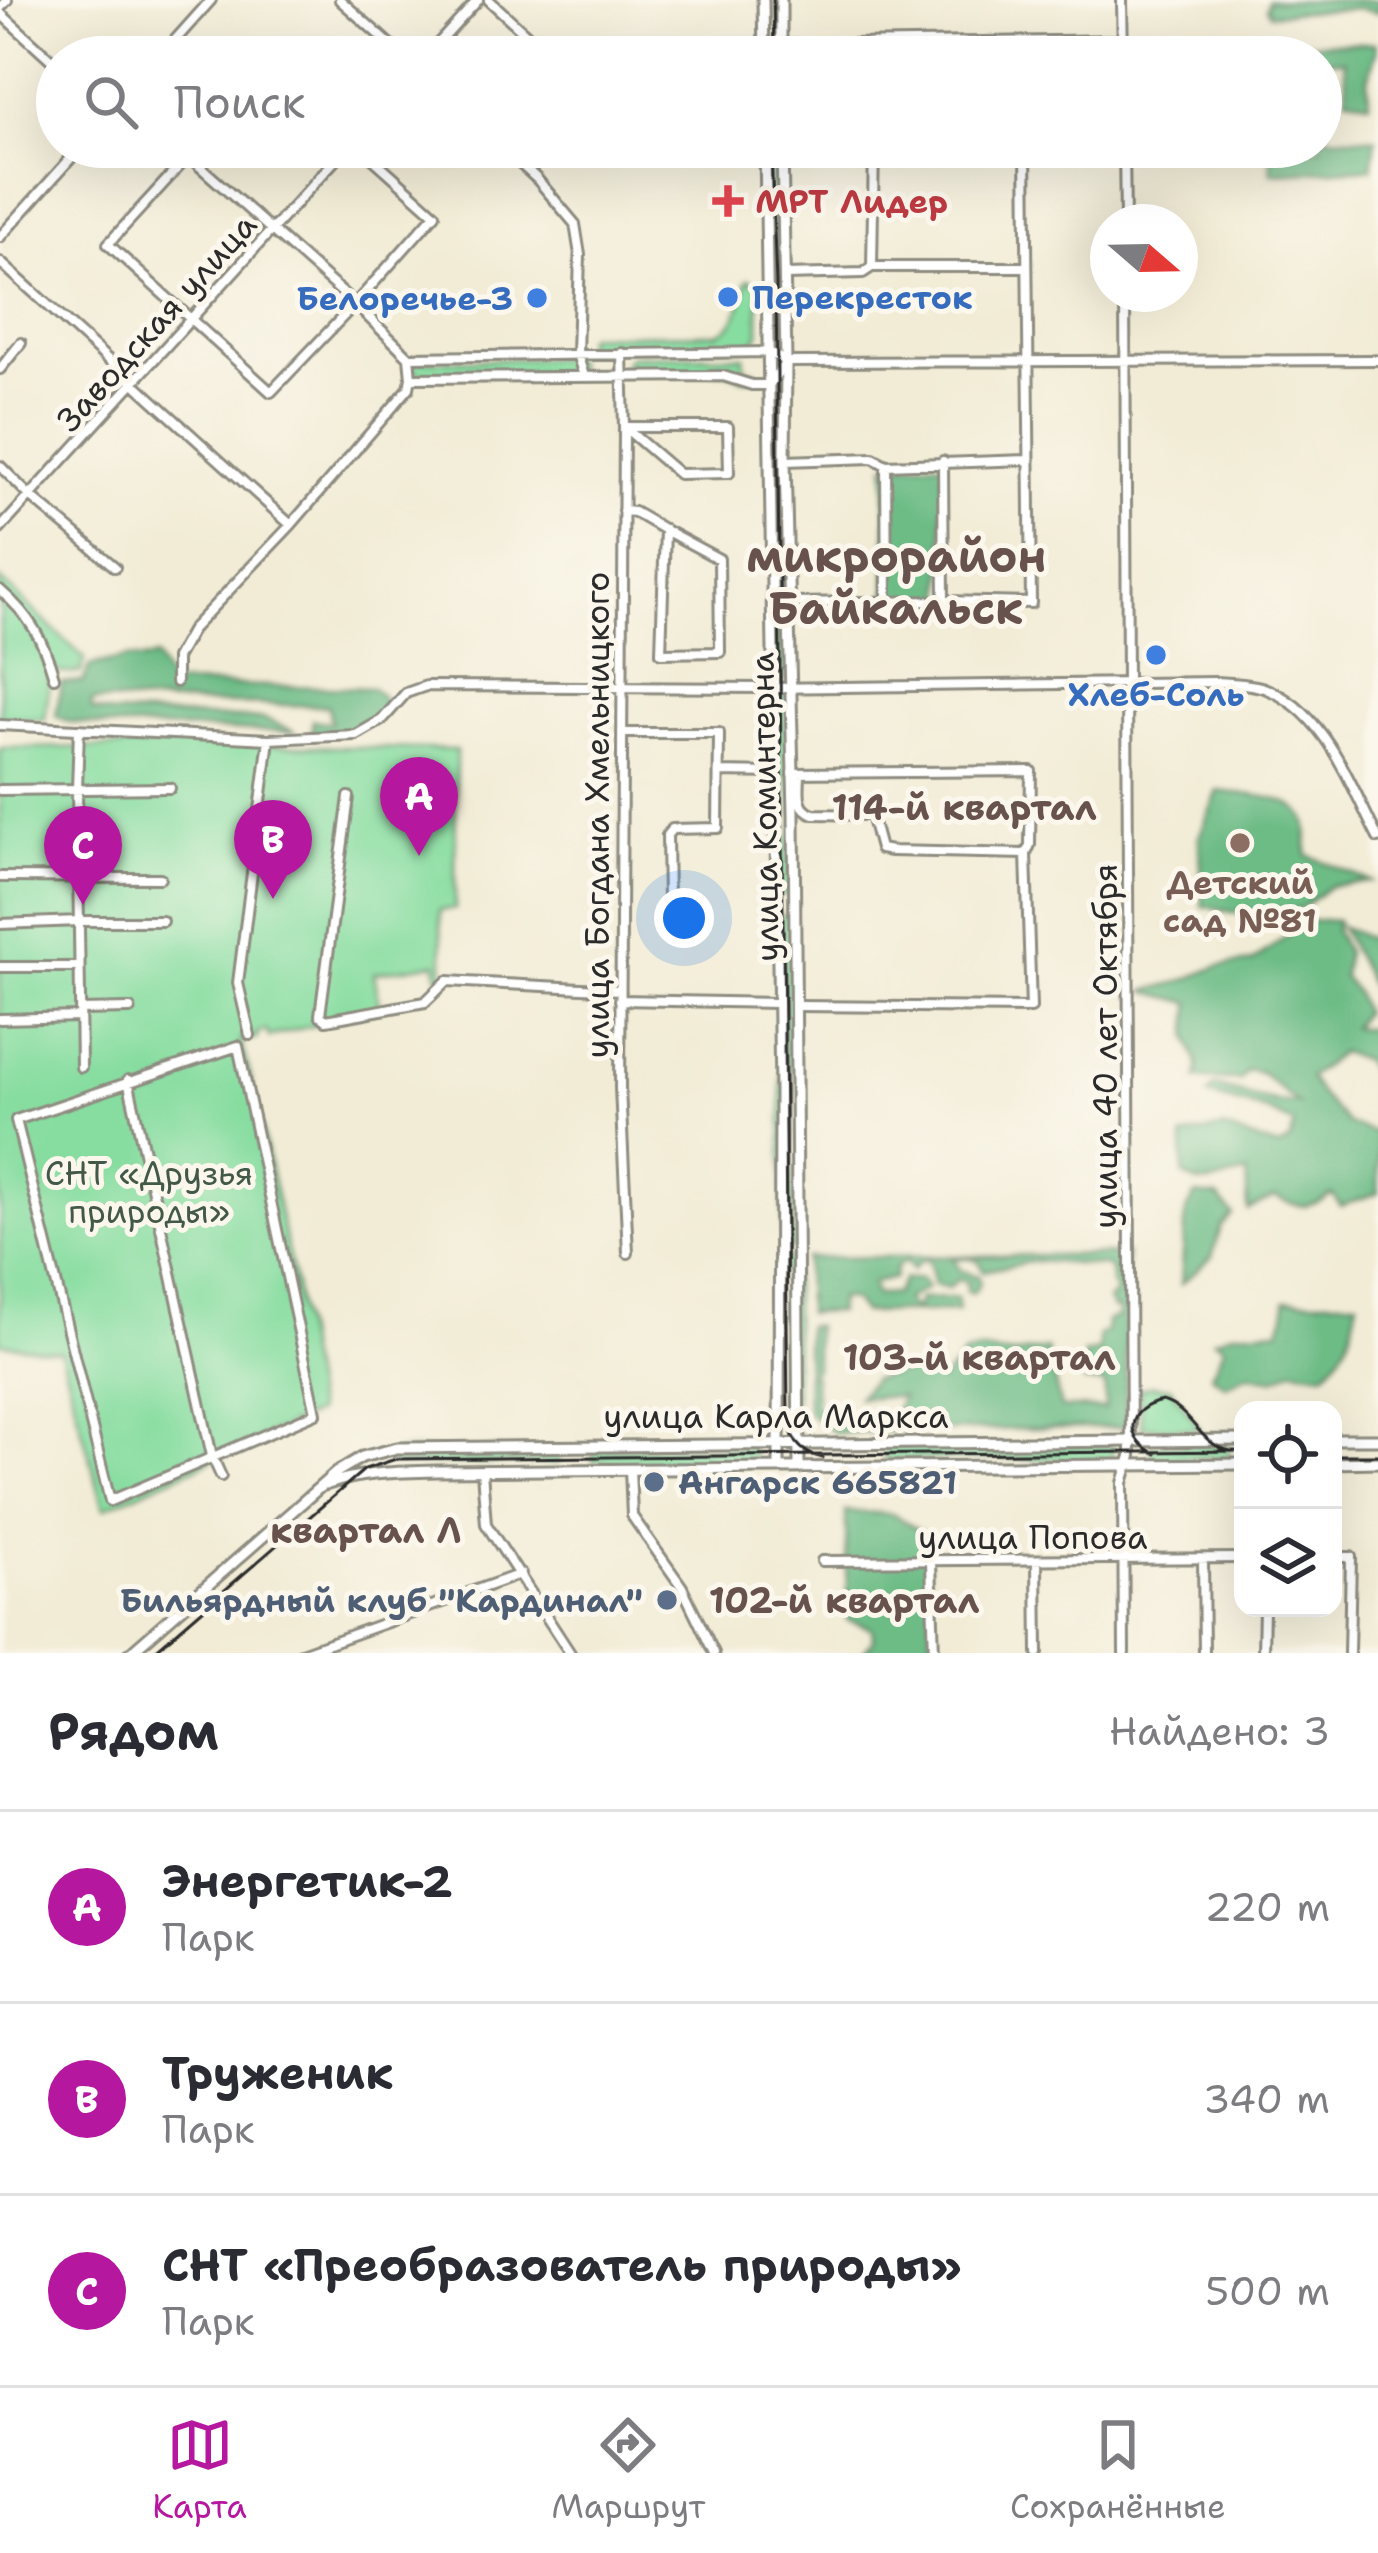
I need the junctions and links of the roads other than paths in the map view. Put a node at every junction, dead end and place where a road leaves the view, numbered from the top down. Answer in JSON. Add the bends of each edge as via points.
{"nodes":[{"id":1,"x":8,"y":0,"type":"edge"},
{"id":2,"x":211,"y":0,"type":"edge"},
{"id":3,"x":340,"y":0,"type":"edge"},
{"id":4,"x":478,"y":0,"type":"edge"},
{"id":5,"x":489,"y":0,"type":"edge"},
{"id":6,"x":763,"y":0,"type":"edge"},
{"id":7,"x":781,"y":0,"type":"edge"},
{"id":8,"x":1122,"y":0,"type":"edge"},
{"id":9,"x":0,"y":11,"type":"edge"},
{"id":10,"x":179,"y":36,"type":"edge"},
{"id":11,"x":380,"y":36,"type":"edge"},
{"id":12,"x":445,"y":36,"type":"edge"},
{"id":13,"x":528,"y":36,"type":"edge"},
{"id":14,"x":764,"y":36,"type":"edge"},
{"id":15,"x":781,"y":36,"type":"edge"},
{"id":16,"x":1122,"y":36,"type":"edge"},
{"id":17,"x":36,"y":45,"type":"edge"},
{"id":18,"x":62,"y":168,"type":"edge"},
{"id":19,"x":178,"y":168,"type":"edge"},
{"id":20,"x":202,"y":168,"type":"edge"},
{"id":21,"x":328,"y":168,"type":"edge"},
{"id":22,"x":384,"y":168,"type":"edge"},
{"id":23,"x":525,"y":168,"type":"edge"},
{"id":24,"x":765,"y":168,"type":"edge"},
{"id":25,"x":782,"y":168,"type":"edge"},
{"id":26,"x":874,"y":168,"type":"edge"},
{"id":27,"x":1025,"y":168,"type":"edge"},
{"id":28,"x":1124,"y":168,"type":"edge"},
{"id":29,"x":1124,"y":204,"type":"edge"},
{"id":30,"x":272,"y":231,"type":"junction"},
{"id":31,"x":0,"y":237,"type":"edge"},
{"id":32,"x":0,"y":262,"type":"edge"},
{"id":33,"x":872,"y":266,"type":"junction"},
{"id":34,"x":1027,"y":267,"type":"junction"},
{"id":35,"x":784,"y":275,"type":"junction"},
{"id":36,"x":355,"y":304,"type":"junction"},
{"id":37,"x":1125,"y":312,"type":"edge"},
{"id":38,"x":192,"y":318,"type":"junction"},
{"id":39,"x":21,"y":343,"type":"dead end"},
{"id":40,"x":622,"y":352,"type":"junction"},
{"id":41,"x":769,"y":352,"type":"junction"},
{"id":42,"x":577,"y":354,"type":"junction"},
{"id":43,"x":410,"y":357,"type":"junction"},
{"id":44,"x":1378,"y":360,"type":"edge"},
{"id":45,"x":786,"y":362,"type":"junction"},
{"id":46,"x":1029,"y":362,"type":"junction"},
{"id":47,"x":1126,"y":362,"type":"junction"},
{"id":48,"x":0,"y":369,"type":"edge"},
{"id":49,"x":584,"y":376,"type":"junction"},
{"id":50,"x":622,"y":376,"type":"junction"},
{"id":51,"x":133,"y":382,"type":"junction"},
{"id":52,"x":410,"y":383,"type":"junction"},
{"id":53,"x":769,"y":385,"type":"junction"},
{"id":54,"x":624,"y":427,"type":"junction"},
{"id":55,"x":1028,"y":460,"type":"junction"},
{"id":56,"x":785,"y":461,"type":"junction"},
{"id":57,"x":944,"y":461,"type":"junction"},
{"id":58,"x":886,"y":465,"type":"junction"},
{"id":59,"x":0,"y":466,"type":"edge"},
{"id":60,"x":30,"y":496,"type":"junction"},
{"id":61,"x":623,"y":511,"type":"junction"},
{"id":62,"x":291,"y":525,"type":"junction"},
{"id":63,"x":0,"y":530,"type":"edge"},
{"id":64,"x":665,"y":530,"type":"junction"},
{"id":65,"x":115,"y":567,"type":"dead end"},
{"id":66,"x":0,"y":590,"type":"edge"},
{"id":67,"x":944,"y":601,"type":"junction"},
{"id":68,"x":789,"y":602,"type":"junction"},
{"id":69,"x":887,"y":602,"type":"junction"},
{"id":70,"x":54,"y":676,"type":"dead end"},
{"id":71,"x":176,"y":682,"type":"dead end"},
{"id":72,"x":1128,"y":684,"type":"junction"},
{"id":73,"x":622,"y":688,"type":"junction"},
{"id":74,"x":774,"y":688,"type":"junction"},
{"id":75,"x":791,"y":688,"type":"junction"},
{"id":76,"x":0,"y":725,"type":"edge"},
{"id":77,"x":79,"y":729,"type":"junction"},
{"id":78,"x":622,"y":733,"type":"junction"},
{"id":79,"x":269,"y":740,"type":"junction"},
{"id":80,"x":720,"y":772,"type":"junction"},
{"id":81,"x":775,"y":773,"type":"junction"},
{"id":82,"x":796,"y":773,"type":"junction"},
{"id":83,"x":170,"y":788,"type":"dead end"},
{"id":84,"x":0,"y":790,"type":"edge"},
{"id":85,"x":77,"y":790,"type":"junction"},
{"id":86,"x":349,"y":796,"type":"dead end"},
{"id":87,"x":1378,"y":838,"type":"edge"},
{"id":88,"x":1026,"y":854,"type":"junction"},
{"id":89,"x":0,"y":877,"type":"edge"},
{"id":90,"x":79,"y":878,"type":"junction"},
{"id":91,"x":160,"y":878,"type":"dead end"},
{"id":92,"x":668,"y":902,"type":"dead end"},
{"id":93,"x":80,"y":921,"type":"junction"},
{"id":94,"x":162,"y":921,"type":"dead end"},
{"id":95,"x":0,"y":925,"type":"edge"},
{"id":96,"x":0,"y":967,"type":"edge"},
{"id":97,"x":80,"y":967,"type":"junction"},
{"id":98,"x":620,"y":995,"type":"junction"},
{"id":99,"x":778,"y":1004,"type":"junction"},
{"id":100,"x":793,"y":1006,"type":"junction"},
{"id":101,"x":130,"y":1010,"type":"dead end"},
{"id":102,"x":80,"y":1013,"type":"junction"},
{"id":103,"x":0,"y":1019,"type":"edge"},
{"id":104,"x":250,"y":1035,"type":"dead end"},
{"id":105,"x":81,"y":1067,"type":"dead end"},
{"id":106,"x":128,"y":1080,"type":"junction"},
{"id":107,"x":628,"y":1253,"type":"dead end"},
{"id":108,"x":1130,"y":1439,"type":"junction"},
{"id":109,"x":1342,"y":1439,"type":"edge"},
{"id":110,"x":1378,"y":1439,"type":"edge"},
{"id":111,"x":1234,"y":1440,"type":"edge"},
{"id":112,"x":779,"y":1444,"type":"junction"},
{"id":113,"x":800,"y":1444,"type":"junction"},
{"id":114,"x":397,"y":1448,"type":"junction"},
{"id":115,"x":212,"y":1456,"type":"junction"},
{"id":116,"x":1378,"y":1462,"type":"edge"},
{"id":117,"x":1342,"y":1463,"type":"edge"},
{"id":118,"x":1130,"y":1464,"type":"junction"},
{"id":119,"x":1234,"y":1464,"type":"edge"},
{"id":120,"x":779,"y":1467,"type":"junction"},
{"id":121,"x":799,"y":1467,"type":"junction"},
{"id":122,"x":630,"y":1469,"type":"junction"},
{"id":123,"x":482,"y":1471,"type":"junction"},
{"id":124,"x":410,"y":1472,"type":"junction"},
{"id":125,"x":221,"y":1476,"type":"dead end"},
{"id":126,"x":320,"y":1487,"type":"junction"},
{"id":127,"x":1342,"y":1557,"type":"edge"},
{"id":128,"x":1234,"y":1558,"type":"edge"},
{"id":129,"x":1203,"y":1559,"type":"junction"},
{"id":130,"x":1124,"y":1560,"type":"junction"},
{"id":131,"x":823,"y":1561,"type":"dead end"},
{"id":132,"x":1037,"y":1561,"type":"junction"},
{"id":133,"x":931,"y":1562,"type":"junction"},
{"id":134,"x":520,"y":1574,"type":"junction"},
{"id":135,"x":1264,"y":1617,"type":"edge"},
{"id":136,"x":130,"y":1653,"type":"edge"},
{"id":137,"x":301,"y":1653,"type":"edge"},
{"id":138,"x":570,"y":1653,"type":"edge"},
{"id":139,"x":713,"y":1653,"type":"edge"},
{"id":140,"x":934,"y":1653,"type":"edge"},
{"id":141,"x":1038,"y":1653,"type":"edge"},
{"id":142,"x":1124,"y":1653,"type":"edge"},
{"id":143,"x":1204,"y":1653,"type":"edge"},
{"id":144,"x":1263,"y":1653,"type":"edge"},
{"id":145,"x":1349,"y":1653,"type":"edge"}],
"edges":[{"from":1,"to":9,"type":"street"},
{"from":2,"to":10,"type":"street"},
{"from":3,"to":11,"type":"street"},
{"from":4,"to":12,"type":"street"},
{"from":5,"to":13,"type":"street"},
{"from":6,"to":14,"type":"street"},
{"from":7,"to":15,"type":"street"},
{"from":8,"to":16,"type":"street"},
{"from":9,"to":17,"type":"street"},
{"from":18,"to":31,"type":"street"},
{"from":19,"to":38,"type":"street","via":[[108,244]]},
{"from":20,"to":30,"type":"street"},
{"from":21,"to":30,"type":"street","name":"Заводская улица"},
{"from":22,"to":36,"type":"street","via":[[435,214]]},
{"from":23,"to":42,"type":"street","via":[[575,224]]},
{"from":24,"to":41,"type":"street","name":"улица Коминтерна"},
{"from":25,"to":35,"type":"street","name":"улица Коминтерна"},
{"from":26,"to":33,"type":"street"},
{"from":27,"to":34,"type":"street"},
{"from":28,"to":29,"type":"street"},
{"from":30,"to":36,"type":"street"},
{"from":30,"to":38,"type":"street","name":"Заводская улица"},
{"from":32,"to":51,"type":"street"},
{"from":33,"to":34,"type":"street"},
{"from":33,"to":35,"type":"street"},
{"from":34,"to":46,"type":"street"},
{"from":35,"to":45,"type":"street","name":"улица Коминтерна"},
{"from":36,"to":38,"type":"street","via":[[271,392]]},
{"from":36,"to":43,"type":"street"},
{"from":37,"to":47,"type":"street","name":"улица 40 лет Октября"},
{"from":38,"to":51,"type":"street","name":"Заводская улица"},
{"from":39,"to":48,"type":"street"},
{"from":40,"to":41,"type":"street"},
{"from":40,"to":42,"type":"street"},
{"from":40,"to":50,"type":"street","name":"улица Богдана Хмельницкого"},
{"from":41,"to":45,"type":"street"},
{"from":41,"to":53,"type":"street","name":"улица Коминтерна"},
{"from":42,"to":43,"type":"street"},
{"from":42,"to":49,"type":"street"},
{"from":43,"to":52,"type":"street"},
{"from":44,"to":47,"type":"street"},
{"from":45,"to":46,"type":"street"},
{"from":45,"to":53,"type":"street"},
{"from":45,"to":56,"type":"street","name":"улица Коминтерна"},
{"from":46,"to":47,"type":"street"},
{"from":46,"to":55,"type":"street"},
{"from":47,"to":72,"type":"street","name":"улица 40 лет Октября"},
{"from":49,"to":50,"type":"street"},
{"from":49,"to":52,"type":"street"},
{"from":50,"to":53,"type":"street","via":[[723,376]]},
{"from":50,"to":54,"type":"street","name":"улица Богдана Хмельницкого"},
{"from":51,"to":60,"type":"street","name":"Заводская улица"},
{"from":51,"to":62,"type":"street"},
{"from":52,"to":62,"type":"street"},
{"from":53,"to":74,"type":"street","name":"улица Коминтерна"},
{"from":54,"to":54,"type":"street","via":[[679,474],[729,473],[728,428]]},
{"from":54,"to":61,"type":"street","name":"улица Богдана Хмельницкого"},
{"from":55,"to":57,"type":"street"},
{"from":55,"to":67,"type":"street","via":[[1031,603]]},
{"from":56,"to":58,"type":"street","via":[[873,458]]},
{"from":56,"to":68,"type":"street","name":"улица Коминтерна"},
{"from":57,"to":58,"type":"street"},
{"from":57,"to":67,"type":"street"},
{"from":58,"to":69,"type":"street"},
{"from":59,"to":60,"type":"street"},
{"from":60,"to":63,"type":"street","name":"Заводская улица"},
{"from":60,"to":65,"type":"street"},
{"from":61,"to":64,"type":"street"},
{"from":61,"to":73,"type":"street","name":"улица Богдана Хмельницкого"},
{"from":62,"to":71,"type":"street","via":[[193,628],[176,658]]},
{"from":64,"to":64,"type":"street","via":[[661,653],[720,652],[719,560]]},
{"from":66,"to":70,"type":"street","via":[[45,645]]},
{"from":67,"to":69,"type":"street"},
{"from":68,"to":69,"type":"street"},
{"from":68,"to":75,"type":"street","name":"улица Коминтерна"},
{"from":72,"to":75,"type":"street"},
{"from":72,"to":87,"type":"street","via":[[1250,685],[1285,699],[1330,745]]},
{"from":72,"to":108,"type":"street","name":"улица 40 лет Октября"},
{"from":73,"to":74,"type":"street"},
{"from":73,"to":78,"type":"street","name":"улица Богдана Хмельницкого"},
{"from":73,"to":79,"type":"street","via":[[426,686],[356,735]]},
{"from":74,"to":75,"type":"street"},
{"from":74,"to":81,"type":"street","name":"улица Коминтерна"},
{"from":75,"to":82,"type":"street","name":"улица Коминтерна"},
{"from":76,"to":77,"type":"street"},
{"from":77,"to":79,"type":"street"},
{"from":77,"to":85,"type":"street"},
{"from":78,"to":80,"type":"street","via":[[719,733]]},
{"from":78,"to":98,"type":"street","name":"улица Богдана Хмельницкого"},
{"from":79,"to":104,"type":"street","via":[[238,983]]},
{"from":80,"to":81,"type":"street"},
{"from":80,"to":92,"type":"street","via":[[718,828],[667,835]]},
{"from":81,"to":99,"type":"street","name":"улица Коминтерна"},
{"from":82,"to":88,"type":"street","via":[[806,812],[871,815],[880,849]]},
{"from":82,"to":88,"type":"street","via":[[1031,771]]},
{"from":82,"to":100,"type":"street","name":"улица Коминтерна"},
{"from":83,"to":85,"type":"street"},
{"from":84,"to":85,"type":"street"},
{"from":85,"to":90,"type":"street"},
{"from":86,"to":98,"type":"street","via":[[320,1015],[326,1020],[425,1002],[447,981]]},
{"from":88,"to":100,"type":"street","via":[[1031,1008]]},
{"from":89,"to":90,"type":"street"},
{"from":90,"to":91,"type":"street"},
{"from":90,"to":93,"type":"street"},
{"from":93,"to":94,"type":"street"},
{"from":93,"to":95,"type":"street"},
{"from":93,"to":97,"type":"street"},
{"from":96,"to":97,"type":"street"},
{"from":97,"to":102,"type":"street"},
{"from":98,"to":99,"type":"street"},
{"from":98,"to":107,"type":"street","name":"улица Богдана Хмельницкого"},
{"from":99,"to":112,"type":"street","name":"улица Коминтерна"},
{"from":100,"to":113,"type":"street","name":"улица Коминтерна"},
{"from":101,"to":102,"type":"street"},
{"from":102,"to":103,"type":"street"},
{"from":102,"to":105,"type":"street"},
{"from":106,"to":115,"type":"street"},
{"from":106,"to":115,"type":"street","via":[[238,1046],[316,1413]]},
{"from":106,"to":115,"type":"street","via":[[16,1120],[110,1502]]},
{"from":108,"to":111,"type":"street","name":"улица Карла Маркса"},
{"from":108,"to":113,"type":"street","name":"улица Карла Маркса"},
{"from":108,"to":118,"type":"street","name":"улица 40 лет Октября"},
{"from":109,"to":110,"type":"street"},
{"from":112,"to":113,"type":"street","name":"улица Карла Маркса"},
{"from":112,"to":114,"type":"street","name":"улица Карла Маркса"},
{"from":112,"to":120,"type":"street","name":"улица Коминтерна"},
{"from":113,"to":121,"type":"street","name":"улица Коминтерна"},
{"from":114,"to":124,"type":"street","via":[[387,1464]]},
{"from":114,"to":126,"type":"street","name":"улица Карла Маркса","via":[[354,1461]]},
{"from":115,"to":125,"type":"street"},
{"from":116,"to":117,"type":"street"},
{"from":118,"to":119,"type":"street","name":"улица Карла Маркса"},
{"from":118,"to":121,"type":"street","name":"улица Карла Маркса"},
{"from":118,"to":130,"type":"street","name":"улица 40 лет Октября"},
{"from":120,"to":121,"type":"street","name":"улица Карла Маркса"},
{"from":120,"to":122,"type":"street","name":"улица Карла Маркса"},
{"from":122,"to":123,"type":"street","name":"улица Карла Маркса"},
{"from":122,"to":139,"type":"street","via":[[632,1516],[682,1587]]},
{"from":123,"to":124,"type":"street","name":"улица Карла Маркса"},
{"from":123,"to":134,"type":"street","via":[[486,1524]]},
{"from":124,"to":126,"type":"street","name":"улица Карла Маркса"},
{"from":126,"to":136,"type":"street","name":"улица Карла Маркса"},
{"from":127,"to":145,"type":"street","via":[[1351,1557]]},
{"from":128,"to":129,"type":"street","name":"улица Попова"},
{"from":129,"to":130,"type":"street","name":"улица Попова"},
{"from":129,"to":143,"type":"street"},
{"from":130,"to":132,"type":"street","name":"улица Попова"},
{"from":130,"to":142,"type":"street","name":"улица 40 лет Октября"},
{"from":131,"to":133,"type":"street","name":"улица Попова"},
{"from":132,"to":133,"type":"street","name":"улица Попова"},
{"from":132,"to":141,"type":"street"},
{"from":133,"to":140,"type":"street"},
{"from":134,"to":137,"type":"street"},
{"from":134,"to":138,"type":"street"},
{"from":135,"to":144,"type":"street"}]}
